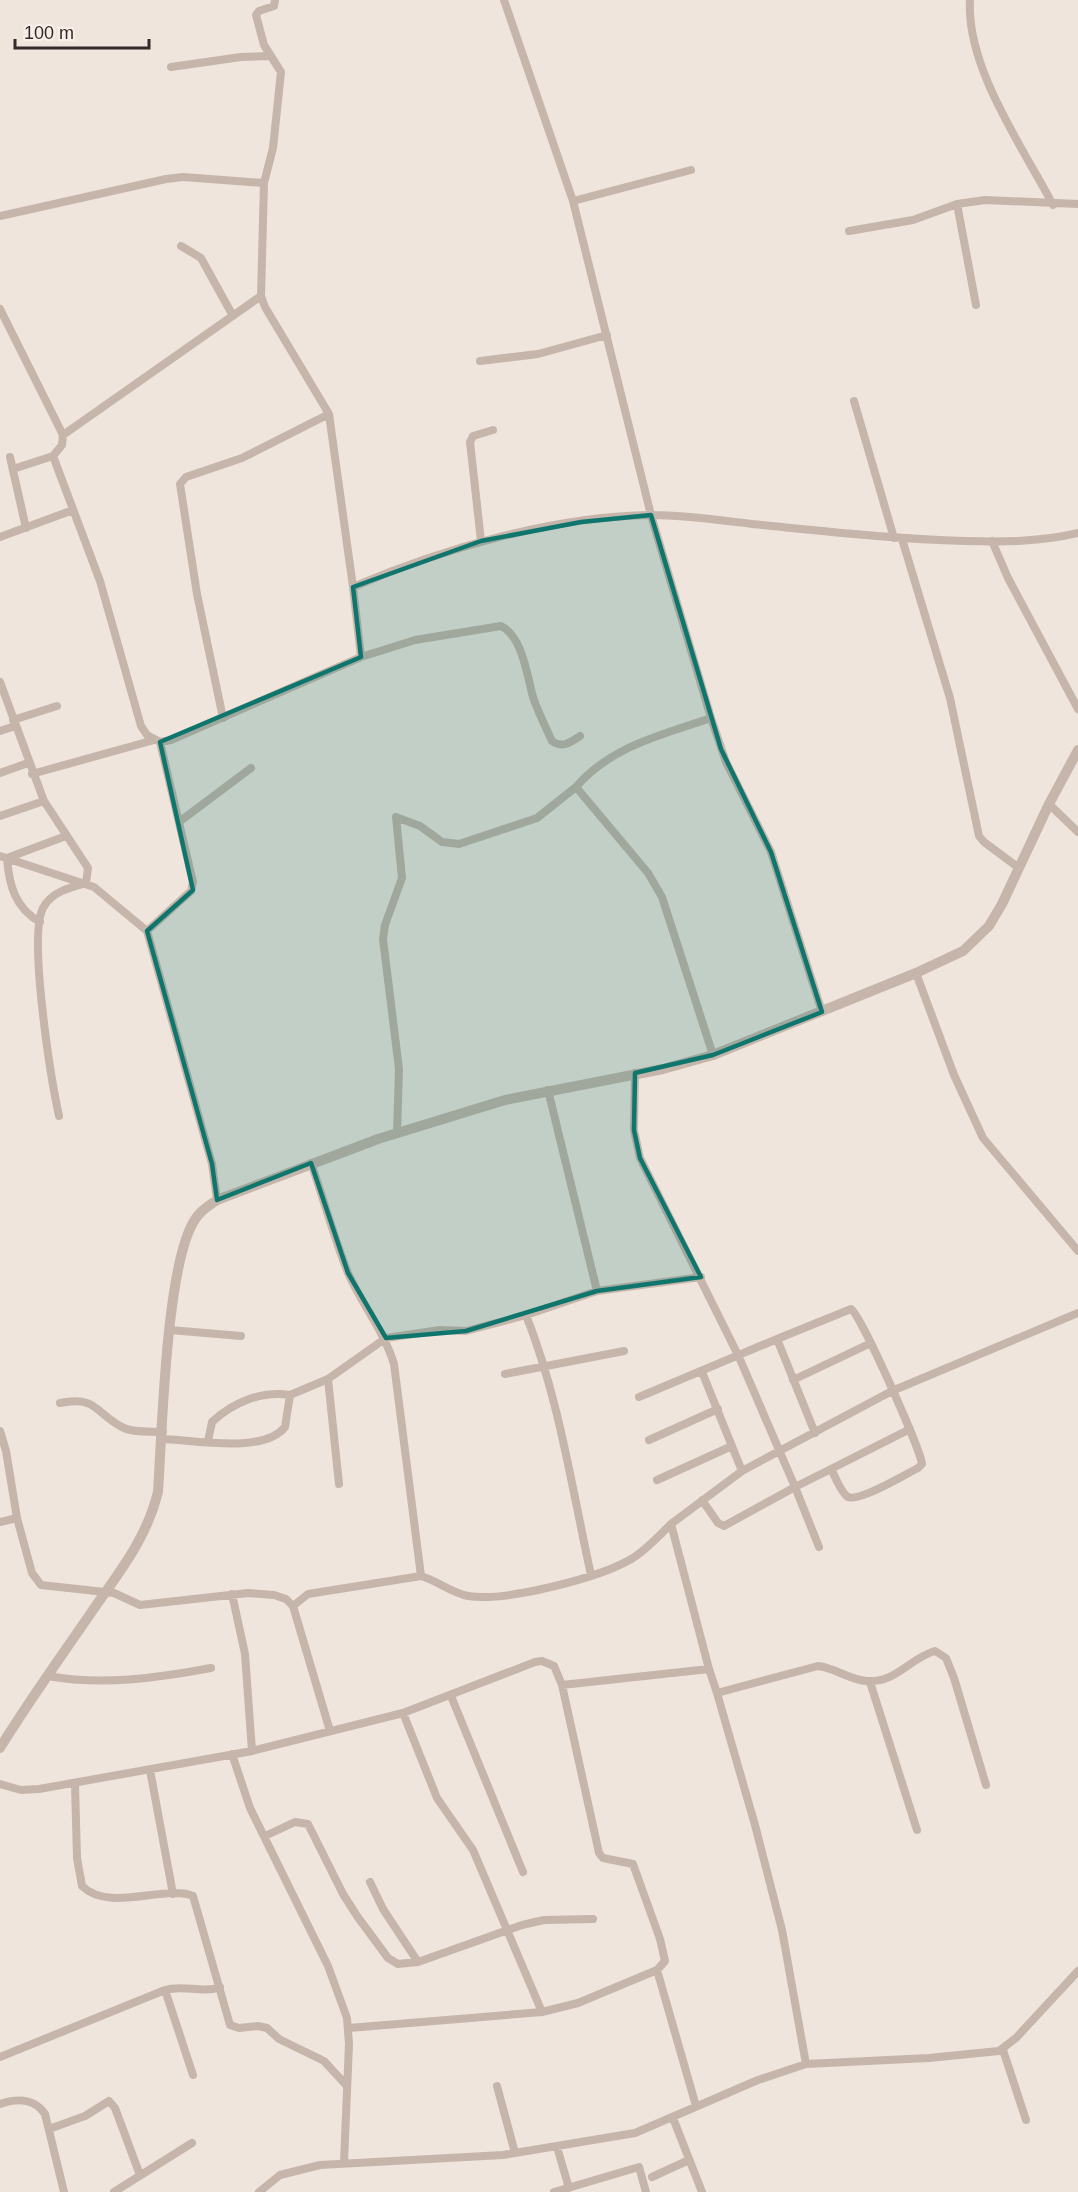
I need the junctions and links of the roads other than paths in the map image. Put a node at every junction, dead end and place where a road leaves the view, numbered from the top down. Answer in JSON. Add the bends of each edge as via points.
{"nodes":[{"id":1,"x":275,"y":0,"type":"edge"},
{"id":2,"x":504,"y":0,"type":"edge"},
{"id":3,"x":970,"y":0,"type":"edge"},
{"id":4,"x":270,"y":56,"type":"junction"},
{"id":5,"x":171,"y":67,"type":"dead end"},
{"id":6,"x":691,"y":170,"type":"dead end"},
{"id":7,"x":264,"y":183,"type":"junction"},
{"id":8,"x":573,"y":201,"type":"junction"},
{"id":9,"x":957,"y":204,"type":"junction"},
{"id":10,"x":1078,"y":204,"type":"edge"},
{"id":11,"x":1053,"y":205,"type":"junction"},
{"id":12,"x":0,"y":216,"type":"edge"},
{"id":13,"x":849,"y":231,"type":"dead end"},
{"id":14,"x":181,"y":246,"type":"dead end"},
{"id":15,"x":261,"y":296,"type":"junction"},
{"id":16,"x":976,"y":305,"type":"dead end"},
{"id":17,"x":0,"y":309,"type":"edge"},
{"id":18,"x":233,"y":316,"type":"junction"},
{"id":19,"x":606,"y":335,"type":"junction"},
{"id":20,"x":480,"y":361,"type":"dead end"},
{"id":21,"x":854,"y":401,"type":"dead end"},
{"id":22,"x":329,"y":414,"type":"junction"},
{"id":23,"x":493,"y":430,"type":"dead end"},
{"id":24,"x":63,"y":435,"type":"junction"},
{"id":25,"x":53,"y":456,"type":"junction"},
{"id":26,"x":10,"y":457,"type":"dead end"},
{"id":27,"x":13,"y":469,"type":"junction"},
{"id":28,"x":73,"y":510,"type":"junction"},
{"id":29,"x":651,"y":515,"type":"junction"},
{"id":30,"x":26,"y":528,"type":"junction"},
{"id":31,"x":1078,"y":533,"type":"edge"},
{"id":32,"x":0,"y":537,"type":"edge"},
{"id":33,"x":898,"y":538,"type":"junction"},
{"id":34,"x":481,"y":541,"type":"junction"},
{"id":35,"x":992,"y":541,"type":"junction"},
{"id":36,"x":353,"y":588,"type":"junction"},
{"id":37,"x":361,"y":657,"type":"junction"},
{"id":38,"x":0,"y":684,"type":"edge"},
{"id":39,"x":57,"y":706,"type":"dead end"},
{"id":40,"x":1078,"y":709,"type":"edge"},
{"id":41,"x":223,"y":718,"type":"junction"},
{"id":42,"x":711,"y":718,"type":"junction"},
{"id":43,"x":14,"y":723,"type":"junction"},
{"id":44,"x":0,"y":731,"type":"edge"},
{"id":45,"x":580,"y":736,"type":"dead end"},
{"id":46,"x":157,"y":741,"type":"junction"},
{"id":47,"x":1078,"y":750,"type":"edge"},
{"id":48,"x":28,"y":763,"type":"junction"},
{"id":49,"x":251,"y":768,"type":"dead end"},
{"id":50,"x":0,"y":773,"type":"edge"},
{"id":51,"x":32,"y":774,"type":"junction"},
{"id":52,"x":576,"y":787,"type":"junction"},
{"id":53,"x":44,"y":801,"type":"junction"},
{"id":54,"x":1049,"y":804,"type":"junction"},
{"id":55,"x":0,"y":816,"type":"edge"},
{"id":56,"x":179,"y":822,"type":"junction"},
{"id":57,"x":1078,"y":831,"type":"edge"},
{"id":58,"x":66,"y":836,"type":"junction"},
{"id":59,"x":4,"y":857,"type":"edge"},
{"id":60,"x":1019,"y":868,"type":"junction"},
{"id":61,"x":86,"y":883,"type":"junction"},
{"id":62,"x":40,"y":922,"type":"junction"},
{"id":63,"x":147,"y":931,"type":"junction"},
{"id":64,"x":916,"y":973,"type":"junction"},
{"id":65,"x":822,"y":1012,"type":"junction"},
{"id":66,"x":714,"y":1055,"type":"junction"},
{"id":67,"x":634,"y":1074,"type":"junction"},
{"id":68,"x":548,"y":1090,"type":"junction"},
{"id":69,"x":59,"y":1116,"type":"dead end"},
{"id":70,"x":397,"y":1133,"type":"junction"},
{"id":71,"x":311,"y":1163,"type":"junction"},
{"id":72,"x":217,"y":1200,"type":"junction"},
{"id":73,"x":1077,"y":1248,"type":"edge"},
{"id":74,"x":701,"y":1277,"type":"junction"},
{"id":75,"x":597,"y":1291,"type":"junction"},
{"id":76,"x":1078,"y":1313,"type":"edge"},
{"id":77,"x":526,"y":1316,"type":"junction"},
{"id":78,"x":170,"y":1330,"type":"junction"},
{"id":79,"x":241,"y":1336,"type":"dead end"},
{"id":80,"x":386,"y":1338,"type":"junction"},
{"id":81,"x":777,"y":1339,"type":"junction"},
{"id":82,"x":871,"y":1343,"type":"junction"},
{"id":83,"x":624,"y":1351,"type":"dead end"},
{"id":84,"x":739,"y":1356,"type":"junction"},
{"id":85,"x":544,"y":1367,"type":"junction"},
{"id":86,"x":702,"y":1372,"type":"junction"},
{"id":87,"x":505,"y":1374,"type":"dead end"},
{"id":88,"x":328,"y":1379,"type":"junction"},
{"id":89,"x":793,"y":1380,"type":"junction"},
{"id":90,"x":892,"y":1391,"type":"junction"},
{"id":91,"x":290,"y":1395,"type":"junction"},
{"id":92,"x":639,"y":1397,"type":"dead end"},
{"id":93,"x":60,"y":1403,"type":"dead end"},
{"id":94,"x":718,"y":1409,"type":"junction"},
{"id":95,"x":910,"y":1429,"type":"junction"},
{"id":96,"x":0,"y":1431,"type":"edge"},
{"id":97,"x":814,"y":1434,"type":"junction"},
{"id":98,"x":162,"y":1435,"type":"junction"},
{"id":99,"x":649,"y":1440,"type":"dead end"},
{"id":100,"x":208,"y":1441,"type":"junction"},
{"id":101,"x":732,"y":1446,"type":"junction"},
{"id":102,"x":778,"y":1452,"type":"junction"},
{"id":103,"x":831,"y":1468,"type":"junction"},
{"id":104,"x":742,"y":1471,"type":"junction"},
{"id":105,"x":657,"y":1480,"type":"dead end"},
{"id":106,"x":339,"y":1484,"type":"dead end"},
{"id":107,"x":795,"y":1486,"type":"junction"},
{"id":108,"x":702,"y":1500,"type":"junction"},
{"id":109,"x":17,"y":1518,"type":"junction"},
{"id":110,"x":0,"y":1522,"type":"edge"},
{"id":111,"x":671,"y":1524,"type":"junction"},
{"id":112,"x":819,"y":1546,"type":"dead end"},
{"id":113,"x":591,"y":1575,"type":"junction"},
{"id":114,"x":421,"y":1576,"type":"junction"},
{"id":115,"x":105,"y":1593,"type":"junction"},
{"id":116,"x":232,"y":1594,"type":"junction"},
{"id":117,"x":293,"y":1606,"type":"junction"},
{"id":118,"x":211,"y":1668,"type":"dead end"},
{"id":119,"x":709,"y":1669,"type":"junction"},
{"id":120,"x":48,"y":1676,"type":"junction"},
{"id":121,"x":870,"y":1682,"type":"junction"},
{"id":122,"x":562,"y":1685,"type":"junction"},
{"id":123,"x":717,"y":1693,"type":"junction"},
{"id":124,"x":451,"y":1696,"type":"junction"},
{"id":125,"x":403,"y":1713,"type":"junction"},
{"id":126,"x":330,"y":1731,"type":"junction"},
{"id":127,"x":2,"y":1741,"type":"edge"},
{"id":128,"x":252,"y":1750,"type":"junction"},
{"id":129,"x":232,"y":1754,"type":"junction"},
{"id":130,"x":150,"y":1770,"type":"junction"},
{"id":131,"x":0,"y":1784,"type":"edge"},
{"id":132,"x":75,"y":1784,"type":"junction"},
{"id":133,"x":986,"y":1785,"type":"dead end"},
{"id":134,"x":917,"y":1830,"type":"dead end"},
{"id":135,"x":265,"y":1836,"type":"junction"},
{"id":136,"x":523,"y":1872,"type":"dead end"},
{"id":137,"x":370,"y":1882,"type":"dead end"},
{"id":138,"x":173,"y":1894,"type":"junction"},
{"id":139,"x":593,"y":1919,"type":"dead end"},
{"id":140,"x":507,"y":1928,"type":"junction"},
{"id":141,"x":417,"y":1962,"type":"junction"},
{"id":142,"x":657,"y":1970,"type":"junction"},
{"id":143,"x":1078,"y":1971,"type":"edge"},
{"id":144,"x":220,"y":1987,"type":"junction"},
{"id":145,"x":165,"y":1990,"type":"junction"},
{"id":146,"x":542,"y":2012,"type":"junction"},
{"id":147,"x":349,"y":2028,"type":"junction"},
{"id":148,"x":1003,"y":2050,"type":"junction"},
{"id":149,"x":0,"y":2057,"type":"edge"},
{"id":150,"x":806,"y":2064,"type":"junction"},
{"id":151,"x":194,"y":2075,"type":"dead end"},
{"id":152,"x":347,"y":2086,"type":"junction"},
{"id":153,"x":497,"y":2086,"type":"dead end"},
{"id":154,"x":0,"y":2104,"type":"edge"},
{"id":155,"x":696,"y":2106,"type":"junction"},
{"id":156,"x":673,"y":2118,"type":"junction"},
{"id":157,"x":1026,"y":2120,"type":"dead end"},
{"id":158,"x":49,"y":2129,"type":"junction"},
{"id":159,"x":192,"y":2143,"type":"dead end"},
{"id":160,"x":557,"y":2147,"type":"junction"},
{"id":161,"x":515,"y":2153,"type":"junction"},
{"id":162,"x":689,"y":2160,"type":"junction"},
{"id":163,"x":344,"y":2162,"type":"junction"},
{"id":164,"x":140,"y":2175,"type":"junction"},
{"id":165,"x":652,"y":2177,"type":"dead end"},
{"id":166,"x":568,"y":2188,"type":"junction"},
{"id":167,"x":64,"y":2192,"type":"edge"},
{"id":168,"x":114,"y":2192,"type":"edge"},
{"id":169,"x":259,"y":2192,"type":"edge"},
{"id":170,"x":554,"y":2192,"type":"edge"},
{"id":171,"x":646,"y":2192,"type":"edge"},
{"id":172,"x":702,"y":2192,"type":"edge"}],
"edges":[{"from":1,"to":4,"type":"street","via":[[274,6],[256,15]]},
{"from":2,"to":8,"type":"street"},
{"from":3,"to":11,"type":"street","via":[[971,35],[985,76]]},
{"from":4,"to":5,"type":"street"},
{"from":4,"to":7,"type":"street","via":[[281,72],[282,88]]},
{"from":6,"to":8,"type":"street"},
{"from":7,"to":12,"type":"street","via":[[166,179]]},
{"from":7,"to":15,"type":"street"},
{"from":8,"to":19,"type":"street"},
{"from":9,"to":11,"type":"street","via":[[984,201]]},
{"from":9,"to":13,"type":"street","via":[[913,220]]},
{"from":9,"to":16,"type":"street"},
{"from":10,"to":11,"type":"street"},
{"from":14,"to":18,"type":"street","via":[[201,258]]},
{"from":15,"to":18,"type":"street"},
{"from":15,"to":22,"type":"street"},
{"from":17,"to":24,"type":"street"},
{"from":18,"to":24,"type":"street"},
{"from":19,"to":20,"type":"street","via":[[538,354]]},
{"from":19,"to":29,"type":"street"},
{"from":21,"to":33,"type":"street"},
{"from":22,"to":36,"type":"street"},
{"from":22,"to":41,"type":"street","via":[[242,458],[186,477],[180,484],[197,594]]},
{"from":23,"to":34,"type":"street","via":[[471,439]]},
{"from":24,"to":25,"type":"street","via":[[62,445]]},
{"from":25,"to":27,"type":"street"},
{"from":25,"to":28,"type":"street"},
{"from":26,"to":27,"type":"street"},
{"from":27,"to":30,"type":"street"},
{"from":28,"to":30,"type":"street"},
{"from":28,"to":46,"type":"street","via":[[100,581],[143,732]]},
{"from":29,"to":33,"type":"street"},
{"from":29,"to":34,"type":"street","via":[[581,522]]},
{"from":29,"to":42,"type":"street"},
{"from":30,"to":32,"type":"street"},
{"from":31,"to":35,"type":"street"},
{"from":33,"to":35,"type":"street"},
{"from":33,"to":60,"type":"street","via":[[950,698],[979,836]]},
{"from":34,"to":36,"type":"street","via":[[394,569]]},
{"from":35,"to":40,"type":"street"},
{"from":36,"to":37,"type":"street"},
{"from":37,"to":41,"type":"street"},
{"from":37,"to":45,"type":"street","via":[[415,640],[501,627],[510,632],[520,653],[552,741],[566,745]]},
{"from":38,"to":43,"type":"street"},
{"from":39,"to":43,"type":"street"},
{"from":41,"to":46,"type":"street"},
{"from":42,"to":52,"type":"street","via":[[625,748],[589,772]]},
{"from":42,"to":65,"type":"street","via":[[726,762],[771,852]]},
{"from":43,"to":44,"type":"street"},
{"from":43,"to":48,"type":"street"},
{"from":46,"to":51,"type":"street"},
{"from":46,"to":56,"type":"street"},
{"from":47,"to":54,"type":"street"},
{"from":48,"to":50,"type":"street"},
{"from":48,"to":51,"type":"street"},
{"from":49,"to":56,"type":"street"},
{"from":51,"to":53,"type":"street"},
{"from":52,"to":66,"type":"street","via":[[648,873],[662,897]]},
{"from":52,"to":70,"type":"street","via":[[537,819],[459,844],[442,842],[420,826],[396,817],[402,878],[383,939],[399,1069]]},
{"from":53,"to":55,"type":"street"},
{"from":53,"to":58,"type":"street"},
{"from":54,"to":57,"type":"street"},
{"from":54,"to":60,"type":"street"},
{"from":56,"to":63,"type":"street","via":[[193,888]]},
{"from":58,"to":59,"type":"street"},
{"from":58,"to":61,"type":"street","via":[[88,868]]},
{"from":59,"to":61,"type":"street"},
{"from":59,"to":62,"type":"street","via":[[22,909]]},
{"from":60,"to":64,"type":"street","via":[[1002,904],[976,941]]},
{"from":61,"to":62,"type":"street","via":[[49,900],[42,909]]},
{"from":61,"to":63,"type":"street"},
{"from":62,"to":69,"type":"street","via":[[40,979]]},
{"from":63,"to":72,"type":"street","via":[[212,1164]]},
{"from":64,"to":65,"type":"street"},
{"from":64,"to":73,"type":"street","via":[[954,1075],[983,1138]]},
{"from":65,"to":66,"type":"street"},
{"from":66,"to":67,"type":"street"},
{"from":67,"to":68,"type":"street"},
{"from":67,"to":74,"type":"street","via":[[634,1130],[640,1158]]},
{"from":68,"to":70,"type":"street"},
{"from":68,"to":75,"type":"street"},
{"from":70,"to":71,"type":"street"},
{"from":71,"to":72,"type":"street"},
{"from":71,"to":80,"type":"street","via":[[348,1273]]},
{"from":72,"to":78,"type":"street","via":[[196,1217],[187,1236]]},
{"from":74,"to":75,"type":"street"},
{"from":74,"to":84,"type":"street"},
{"from":75,"to":77,"type":"street"},
{"from":76,"to":90,"type":"street"},
{"from":77,"to":80,"type":"street","via":[[466,1331],[440,1330]]},
{"from":77,"to":85,"type":"street"},
{"from":78,"to":79,"type":"street"},
{"from":78,"to":98,"type":"street"},
{"from":80,"to":88,"type":"street"},
{"from":80,"to":114,"type":"street","via":[[398,1381]]},
{"from":81,"to":82,"type":"street","via":[[851,1309]]},
{"from":81,"to":84,"type":"street"},
{"from":81,"to":89,"type":"street"},
{"from":82,"to":89,"type":"street"},
{"from":82,"to":90,"type":"street"},
{"from":83,"to":85,"type":"street"},
{"from":84,"to":86,"type":"street"},
{"from":84,"to":102,"type":"street"},
{"from":85,"to":87,"type":"street"},
{"from":85,"to":113,"type":"street"},
{"from":86,"to":92,"type":"street"},
{"from":86,"to":94,"type":"street"},
{"from":88,"to":91,"type":"street"},
{"from":88,"to":106,"type":"street"},
{"from":89,"to":97,"type":"street"},
{"from":90,"to":95,"type":"street"},
{"from":90,"to":97,"type":"street"},
{"from":91,"to":100,"type":"street","via":[[273,1394],[239,1404],[212,1422]]},
{"from":91,"to":100,"type":"street","via":[[288,1421],[278,1434],[258,1443]]},
{"from":93,"to":98,"type":"street","via":[[85,1401],[127,1429]]},
{"from":94,"to":99,"type":"street"},
{"from":94,"to":101,"type":"street"},
{"from":95,"to":103,"type":"street"},
{"from":95,"to":103,"type":"street","via":[[922,1460],[918,1468],[852,1498],[845,1494]]},
{"from":96,"to":109,"type":"street"},
{"from":97,"to":102,"type":"street"},
{"from":98,"to":100,"type":"street"},
{"from":98,"to":115,"type":"street","via":[[154,1508],[136,1548]]},
{"from":101,"to":104,"type":"street"},
{"from":101,"to":105,"type":"street"},
{"from":102,"to":104,"type":"street"},
{"from":102,"to":107,"type":"street"},
{"from":103,"to":107,"type":"street"},
{"from":104,"to":108,"type":"street"},
{"from":107,"to":108,"type":"street","via":[[724,1526]]},
{"from":107,"to":112,"type":"street"},
{"from":108,"to":111,"type":"street"},
{"from":109,"to":110,"type":"street"},
{"from":109,"to":115,"type":"street","via":[[38,1583]]},
{"from":111,"to":113,"type":"street","via":[[634,1557]]},
{"from":111,"to":119,"type":"street"},
{"from":113,"to":114,"type":"street","via":[[484,1597],[451,1591]]},
{"from":114,"to":117,"type":"street","via":[[308,1594]]},
{"from":115,"to":116,"type":"street","via":[[140,1605]]},
{"from":115,"to":120,"type":"street"},
{"from":116,"to":117,"type":"street","via":[[274,1595]]},
{"from":116,"to":128,"type":"street","via":[[246,1654]]},
{"from":117,"to":126,"type":"street"},
{"from":118,"to":120,"type":"street","via":[[124,1682]]},
{"from":119,"to":122,"type":"street"},
{"from":119,"to":123,"type":"street"},
{"from":120,"to":127,"type":"street"},
{"from":121,"to":123,"type":"street","via":[[818,1666]]},
{"from":121,"to":133,"type":"street","via":[[900,1673],[924,1654],[942,1653],[954,1678]]},
{"from":121,"to":134,"type":"street"},
{"from":122,"to":124,"type":"street","via":[[554,1666],[542,1661]]},
{"from":122,"to":142,"type":"street","via":[[599,1853],[603,1858],[633,1864],[664,1955],[664,1964]]},
{"from":123,"to":150,"type":"street","via":[[782,1930]]},
{"from":124,"to":125,"type":"street"},
{"from":124,"to":136,"type":"street"},
{"from":125,"to":126,"type":"street"},
{"from":125,"to":140,"type":"street","via":[[437,1798],[473,1850]]},
{"from":126,"to":128,"type":"street"},
{"from":128,"to":129,"type":"street"},
{"from":129,"to":130,"type":"street"},
{"from":129,"to":135,"type":"street","via":[[250,1808]]},
{"from":130,"to":132,"type":"street"},
{"from":130,"to":138,"type":"street"},
{"from":131,"to":132,"type":"street","via":[[21,1790]]},
{"from":132,"to":138,"type":"street","via":[[77,1858],[82,1886],[96,1894],[124,1898]]},
{"from":135,"to":141,"type":"street","via":[[295,1822],[309,1824],[343,1894],[378,1945],[393,1962]]},
{"from":135,"to":147,"type":"street","via":[[327,1966]]},
{"from":137,"to":141,"type":"street","via":[[382,1909]]},
{"from":138,"to":144,"type":"street","via":[[189,1894],[196,1900]]},
{"from":139,"to":140,"type":"street","via":[[544,1920]]},
{"from":140,"to":141,"type":"street"},
{"from":140,"to":146,"type":"street"},
{"from":142,"to":146,"type":"street","via":[[578,2003]]},
{"from":142,"to":155,"type":"street"},
{"from":143,"to":148,"type":"street"},
{"from":144,"to":145,"type":"street"},
{"from":144,"to":152,"type":"street","via":[[230,2025],[267,2028],[279,2039],[324,2061]]},
{"from":145,"to":149,"type":"street"},
{"from":145,"to":151,"type":"street"},
{"from":146,"to":147,"type":"street"},
{"from":147,"to":152,"type":"street"},
{"from":148,"to":150,"type":"street"},
{"from":148,"to":157,"type":"street"},
{"from":150,"to":155,"type":"street"},
{"from":152,"to":163,"type":"street"},
{"from":153,"to":161,"type":"street"},
{"from":154,"to":158,"type":"street","via":[[13,2100],[32,2102],[45,2114]]},
{"from":155,"to":156,"type":"street"},
{"from":156,"to":160,"type":"street","via":[[635,2133]]},
{"from":156,"to":162,"type":"street"},
{"from":158,"to":164,"type":"street","via":[[85,2116],[109,2101],[116,2108]]},
{"from":158,"to":167,"type":"street"},
{"from":159,"to":164,"type":"street"},
{"from":160,"to":161,"type":"street"},
{"from":160,"to":166,"type":"street"},
{"from":161,"to":163,"type":"street"},
{"from":162,"to":165,"type":"street"},
{"from":162,"to":172,"type":"street"},
{"from":163,"to":169,"type":"street","via":[[294,2169]]},
{"from":164,"to":168,"type":"street"},
{"from":166,"to":170,"type":"street"},
{"from":166,"to":171,"type":"street","via":[[639,2167]]}]}
